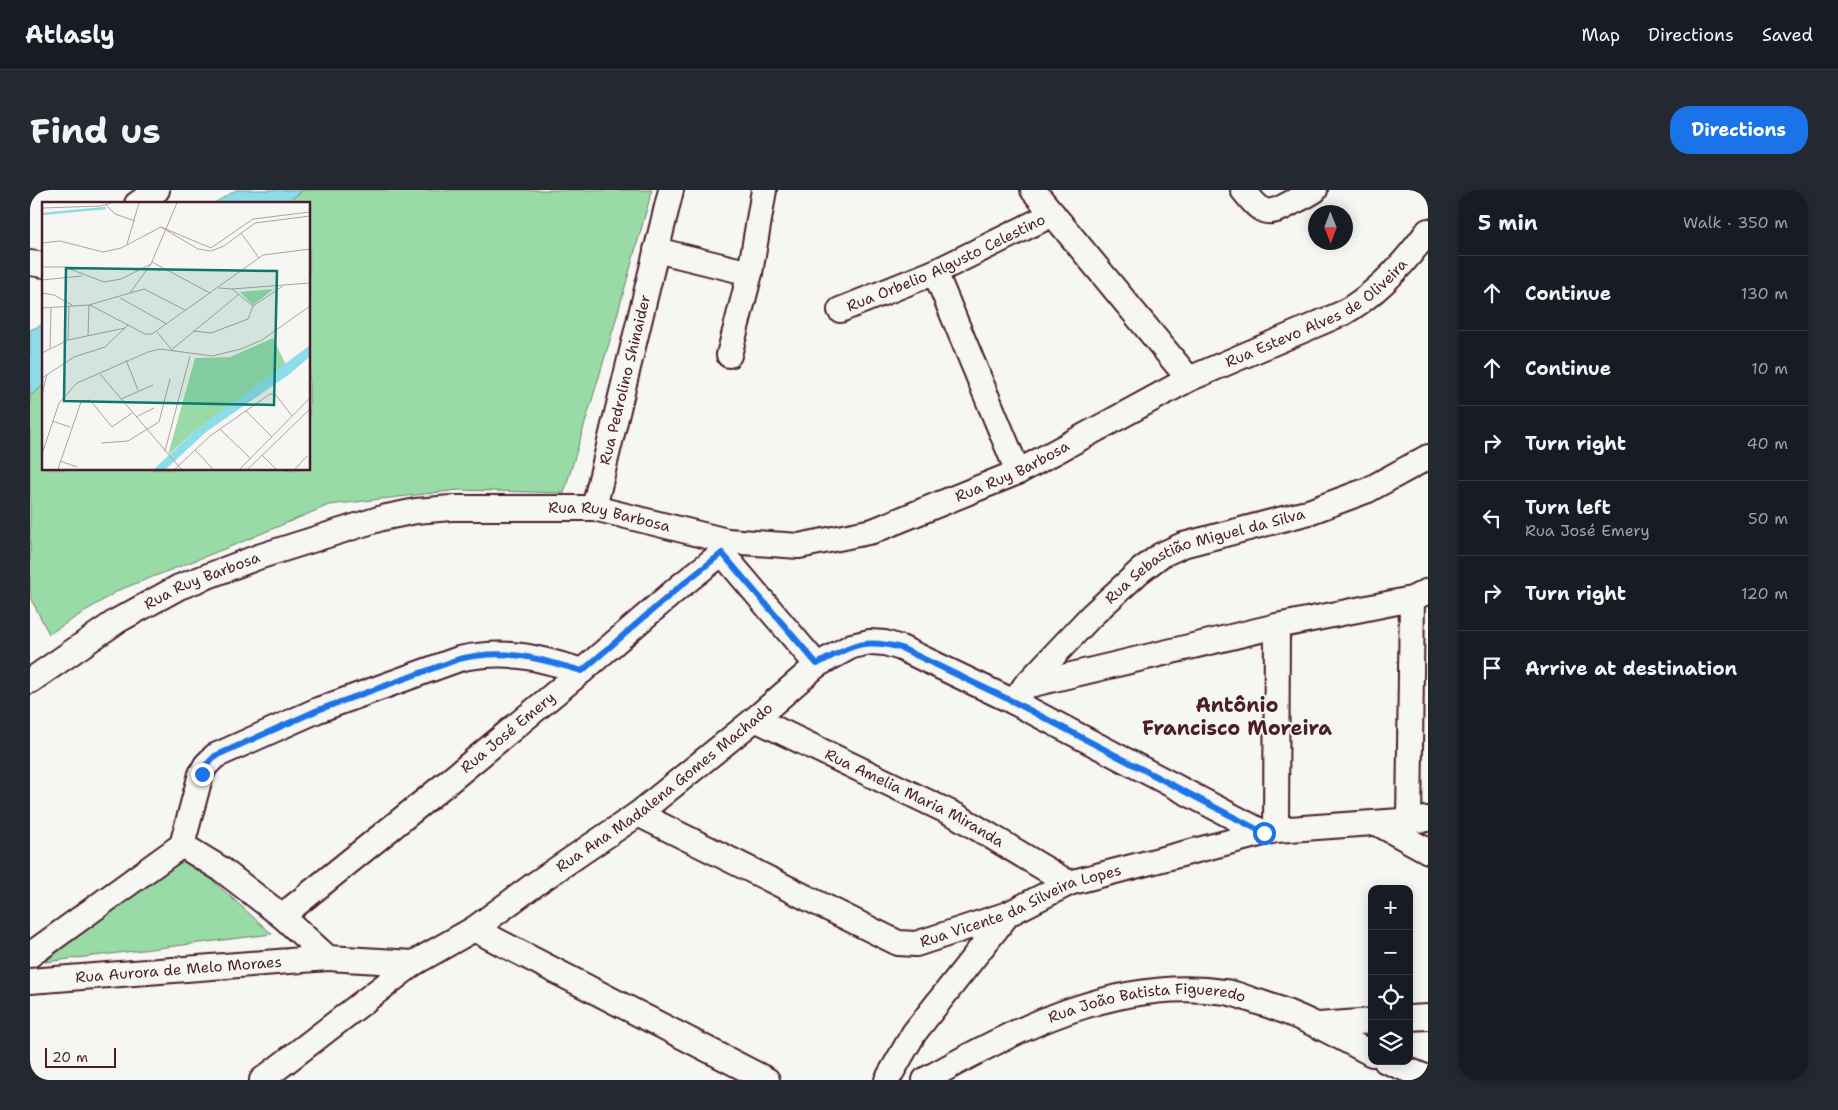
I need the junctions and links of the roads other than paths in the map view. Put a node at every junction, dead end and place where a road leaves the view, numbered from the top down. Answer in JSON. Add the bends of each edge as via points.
{"nodes":[{"id":1,"x":156,"y":190,"type":"edge"},
{"id":2,"x":670,"y":190,"type":"edge"},
{"id":3,"x":764,"y":190,"type":"edge"},
{"id":4,"x":1033,"y":190,"type":"edge"},
{"id":5,"x":1243,"y":190,"type":"edge"},
{"id":6,"x":1315,"y":190,"type":"edge"},
{"id":7,"x":141,"y":202,"type":"edge"},
{"id":8,"x":1053,"y":214,"type":"junction"},
{"id":9,"x":1428,"y":231,"type":"edge"},
{"id":10,"x":656,"y":250,"type":"junction"},
{"id":11,"x":935,"y":272,"type":"junction"},
{"id":12,"x":750,"y":273,"type":"junction"},
{"id":13,"x":840,"y":310,"type":"dead end"},
{"id":14,"x":730,"y":355,"type":"dead end"},
{"id":15,"x":1189,"y":378,"type":"junction"},
{"id":16,"x":1428,"y":457,"type":"edge"},
{"id":17,"x":1018,"y":472,"type":"junction"},
{"id":18,"x":594,"y":508,"type":"junction"},
{"id":19,"x":724,"y":547,"type":"junction"},
{"id":20,"x":1420,"y":595,"type":"edge"},
{"id":21,"x":1277,"y":626,"type":"junction"},
{"id":22,"x":817,"y":664,"type":"junction"},
{"id":23,"x":582,"y":671,"type":"junction"},
{"id":24,"x":30,"y":681,"type":"edge"},
{"id":25,"x":1020,"y":694,"type":"junction"},
{"id":26,"x":755,"y":719,"type":"junction"},
{"id":27,"x":638,"y":814,"type":"junction"},
{"id":28,"x":1419,"y":819,"type":"edge"},
{"id":29,"x":1377,"y":823,"type":"junction"},
{"id":30,"x":1270,"y":832,"type":"junction"},
{"id":31,"x":182,"y":845,"type":"junction"},
{"id":32,"x":1428,"y":851,"type":"edge"},
{"id":33,"x":1069,"y":882,"type":"junction"},
{"id":34,"x":1008,"y":914,"type":"junction"},
{"id":35,"x":282,"y":916,"type":"junction"},
{"id":36,"x":474,"y":929,"type":"junction"},
{"id":37,"x":30,"y":955,"type":"edge"},
{"id":38,"x":328,"y":958,"type":"junction"},
{"id":39,"x":414,"y":963,"type":"junction"},
{"id":40,"x":30,"y":981,"type":"edge"},
{"id":41,"x":1428,"y":1017,"type":"edge"},
{"id":42,"x":1413,"y":1018,"type":"edge"},
{"id":43,"x":1368,"y":1021,"type":"edge"},
{"id":44,"x":1319,"y":1025,"type":"junction"},
{"id":45,"x":1368,"y":1052,"type":"edge"},
{"id":46,"x":1396,"y":1065,"type":"edge"},
{"id":47,"x":1428,"y":1078,"type":"edge"},
{"id":48,"x":262,"y":1080,"type":"edge"},
{"id":49,"x":766,"y":1080,"type":"edge"},
{"id":50,"x":887,"y":1080,"type":"edge"},
{"id":51,"x":925,"y":1080,"type":"edge"}],
"edges":[{"from":1,"to":7,"type":"street"},
{"from":2,"to":10,"type":"street","name":"Rua Pedrolino Shinaider"},
{"from":3,"to":12,"type":"street"},
{"from":4,"to":8,"type":"street"},
{"from":5,"to":6,"type":"street","via":[[1268,212],[1277,211]]},
{"from":8,"to":11,"type":"street","name":"Rua Orbelio Algusto Celestino"},
{"from":8,"to":15,"type":"street"},
{"from":9,"to":15,"type":"street","name":"Rua Estevo Alves de Oliveira","via":[[1384,283],[1362,302]]},
{"from":10,"to":12,"type":"street"},
{"from":10,"to":18,"type":"street","name":"Rua Pedrolino Shinaider"},
{"from":11,"to":13,"type":"street","name":"Rua Orbelio Algusto Celestino"},
{"from":11,"to":17,"type":"street"},
{"from":12,"to":14,"type":"street"},
{"from":15,"to":17,"type":"street","name":"Rua Ruy Barbosa"},
{"from":16,"to":25,"type":"street","name":"Rua Sebastião Miguel da Silva","via":[[1368,490],[1306,514],[1183,545],[1160,555],[1092,615]]},
{"from":17,"to":19,"type":"street","name":"Rua Ruy Barbosa","via":[[873,531],[799,546]]},
{"from":18,"to":19,"type":"street","name":"Rua Ruy Barbosa"},
{"from":18,"to":24,"type":"street","name":"Rua Ruy Barbosa","via":[[416,511],[382,518],[258,556],[179,588],[117,621]]},
{"from":19,"to":22,"type":"street"},
{"from":19,"to":23,"type":"street","name":"Rua José Emery"},
{"from":20,"to":21,"type":"street"},
{"from":20,"to":28,"type":"street"},
{"from":21,"to":25,"type":"street"},
{"from":21,"to":30,"type":"street"},
{"from":22,"to":25,"type":"street","name":"Rua Ana Madalena Gomes Machado","via":[[852,646],[885,643]]},
{"from":22,"to":26,"type":"street","name":"Rua Ana Madalena Gomes Machado"},
{"from":23,"to":31,"type":"street","via":[[519,654],[479,655],[459,659],[318,710],[215,756],[202,774]]},
{"from":23,"to":35,"type":"street","name":"Rua José Emery"},
{"from":25,"to":30,"type":"street","name":"Rua Ana Madalena Gomes Machado"},
{"from":26,"to":27,"type":"street","name":"Rua Ana Madalena Gomes Machado"},
{"from":26,"to":33,"type":"street","name":"Rua Amelia Maria Miranda","via":[[957,816]]},
{"from":27,"to":34,"type":"street","name":"Rua Vicente da Silveira Lopes","via":[[898,943],[916,944]]},
{"from":27,"to":36,"type":"street","name":"Rua Ana Madalena Gomes Machado"},
{"from":28,"to":29,"type":"street","name":"Rua Vicente da Silveira Lopes"},
{"from":29,"to":30,"type":"street","name":"Rua Vicente da Silveira Lopes"},
{"from":29,"to":32,"type":"street"},
{"from":30,"to":33,"type":"street","name":"Rua Vicente da Silveira Lopes"},
{"from":31,"to":35,"type":"street","via":[[221,869]]},
{"from":31,"to":37,"type":"street"},
{"from":33,"to":34,"type":"street","name":"Rua Vicente da Silveira Lopes"},
{"from":34,"to":50,"type":"street","via":[[914,1033]]},
{"from":35,"to":38,"type":"street"},
{"from":36,"to":39,"type":"street","name":"Rua Ana Madalena Gomes Machado"},
{"from":36,"to":49,"type":"street"},
{"from":38,"to":39,"type":"street","name":"Rua Aurora de Melo Moraes"},
{"from":38,"to":40,"type":"street","name":"Rua Aurora de Melo Moraes"},
{"from":39,"to":48,"type":"street","name":"Rua Ana Madalena Gomes Machado"},
{"from":41,"to":42,"type":"street"},
{"from":43,"to":44,"type":"street"},
{"from":44,"to":45,"type":"street","name":"Rua João Batista Figueredo"},
{"from":44,"to":51,"type":"street","name":"Rua João Batista Figueredo","via":[[1283,1009],[1226,992],[1180,989],[1124,994],[1062,1012],[987,1045]]},
{"from":46,"to":47,"type":"street"}]}
